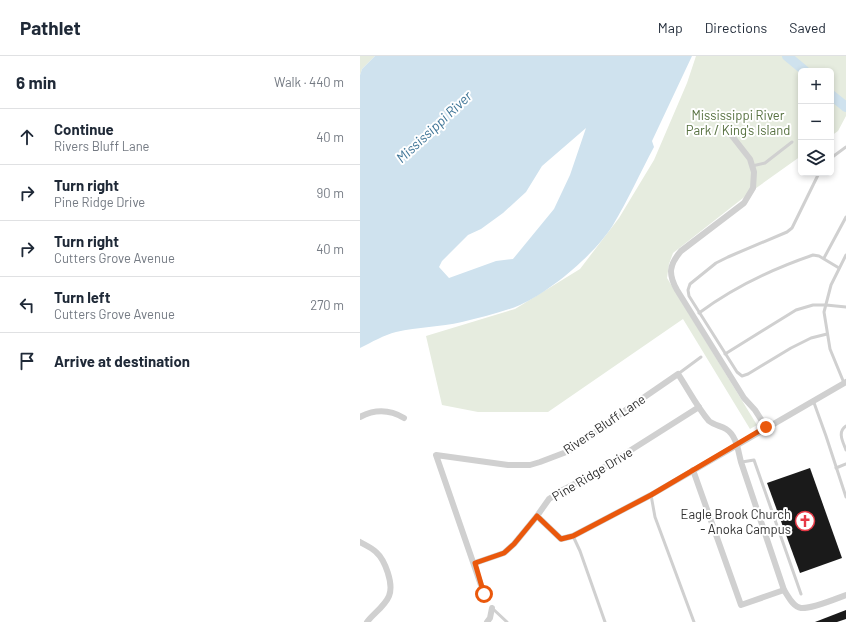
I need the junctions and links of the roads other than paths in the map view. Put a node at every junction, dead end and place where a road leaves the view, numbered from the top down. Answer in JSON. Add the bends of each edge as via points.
{"nodes":[{"id":1,"x":725,"y":127,"type":"dead end"},
{"id":2,"x":792,"y":142,"type":"dead end"},
{"id":3,"x":846,"y":147,"type":"edge"},
{"id":4,"x":834,"y":156,"type":"edge"},
{"id":5,"x":752,"y":166,"type":"junction"},
{"id":6,"x":818,"y":176,"type":"edge"},
{"id":7,"x":846,"y":217,"type":"edge"},
{"id":8,"x":846,"y":256,"type":"edge"},
{"id":9,"x":824,"y":258,"type":"junction"},
{"id":10,"x":839,"y":268,"type":"junction"},
{"id":11,"x":826,"y":305,"type":"junction"},
{"id":12,"x":846,"y":307,"type":"edge"},
{"id":13,"x":699,"y":313,"type":"junction"},
{"id":14,"x":827,"y":334,"type":"junction"},
{"id":15,"x":725,"y":354,"type":"junction"},
{"id":16,"x":702,"y":357,"type":"dead end"},
{"id":17,"x":678,"y":374,"type":"junction"},
{"id":18,"x":845,"y":383,"type":"edge"},
{"id":19,"x":813,"y":400,"type":"junction"},
{"id":20,"x":699,"y":407,"type":"junction"},
{"id":21,"x":360,"y":417,"type":"edge"},
{"id":22,"x":404,"y":418,"type":"dead end"},
{"id":23,"x":846,"y":426,"type":"edge"},
{"id":24,"x":766,"y":427,"type":"junction"},
{"id":25,"x":737,"y":445,"type":"junction"},
{"id":26,"x":846,"y":450,"type":"edge"},
{"id":27,"x":741,"y":462,"type":"junction"},
{"id":28,"x":846,"y":464,"type":"edge"},
{"id":29,"x":836,"y":468,"type":"junction"},
{"id":30,"x":693,"y":470,"type":"junction"},
{"id":31,"x":651,"y":495,"type":"junction"},
{"id":32,"x":846,"y":497,"type":"edge"},
{"id":33,"x":537,"y":516,"type":"junction"},
{"id":34,"x":573,"y":536,"type":"junction"},
{"id":35,"x":360,"y":542,"type":"edge"},
{"id":36,"x":475,"y":563,"type":"junction"},
{"id":37,"x":784,"y":590,"type":"junction"},
{"id":38,"x":484,"y":594,"type":"dead end"},
{"id":39,"x":802,"y":594,"type":"dead end"},
{"id":40,"x":846,"y":595,"type":"edge"},
{"id":41,"x":492,"y":608,"type":"joint"},
{"id":42,"x":367,"y":622,"type":"edge"},
{"id":43,"x":487,"y":622,"type":"edge"},
{"id":44,"x":507,"y":622,"type":"edge"},
{"id":45,"x":605,"y":622,"type":"edge"},
{"id":46,"x":694,"y":622,"type":"edge"}],
"edges":[{"from":1,"to":5,"type":"street","via":[[750,159]]},
{"from":2,"to":5,"type":"lane","via":[[765,163]]},
{"from":3,"to":4,"type":"lane"},
{"from":5,"to":24,"type":"street","via":[[753,188],[744,203],[681,251],[675,258],[670,272],[681,297],[744,398]]},
{"from":6,"to":13,"type":"lane","via":[[792,228],[716,263],[690,284],[689,296]]},
{"from":7,"to":9,"type":"lane"},
{"from":8,"to":10,"type":"lane"},
{"from":9,"to":10,"type":"lane"},
{"from":9,"to":13,"type":"lane","via":[[813,255],[757,277]]},
{"from":10,"to":11,"type":"lane"},
{"from":11,"to":12,"type":"lane"},
{"from":11,"to":14,"type":"lane","via":[[824,312]]},
{"from":11,"to":15,"type":"lane","via":[[813,305],[796,310]]},
{"from":13,"to":15,"type":"lane"},
{"from":14,"to":15,"type":"lane","via":[[811,338],[742,376]]},
{"from":14,"to":18,"type":"lane","via":[[830,349]]},
{"from":16,"to":17,"type":"lane"},
{"from":17,"to":20,"type":"street"},
{"from":17,"to":36,"type":"street","name":"Rivers Bluff Lane","via":[[569,451],[540,462],[530,465],[508,464],[436,455]]},
{"from":18,"to":19,"type":"street"},
{"from":19,"to":24,"type":"street"},
{"from":19,"to":29,"type":"lane"},
{"from":20,"to":25,"type":"street","via":[[711,422],[732,435]]},
{"from":20,"to":33,"type":"street","name":"Pine Ridge Drive","via":[[549,499]]},
{"from":21,"to":22,"type":"street","via":[[374,411],[383,411]]},
{"from":23,"to":26,"type":"lane","via":[[841,432]]},
{"from":24,"to":25,"type":"street"},
{"from":25,"to":27,"type":"street"},
{"from":25,"to":30,"type":"street"},
{"from":27,"to":37,"type":"street"},
{"from":27,"to":39,"type":"lane","via":[[754,460]]},
{"from":28,"to":29,"type":"lane"},
{"from":29,"to":32,"type":"lane"},
{"from":30,"to":31,"type":"street"},
{"from":30,"to":37,"type":"street","via":[[741,605]]},
{"from":31,"to":34,"type":"street"},
{"from":31,"to":46,"type":"lane","via":[[655,517]]},
{"from":33,"to":34,"type":"street","via":[[561,539]]},
{"from":33,"to":36,"type":"street","name":"Pine Ridge Drive","via":[[504,553]]},
{"from":34,"to":45,"type":"lane"},
{"from":35,"to":42,"type":"street","via":[[375,550],[382,558],[391,587],[385,604]]},
{"from":36,"to":38,"type":"street","name":"Rivers Bluff Lane"},
{"from":37,"to":40,"type":"street","via":[[794,605],[800,608]]},
{"from":41,"to":43,"type":"street"},
{"from":41,"to":44,"type":"lane"}]}
